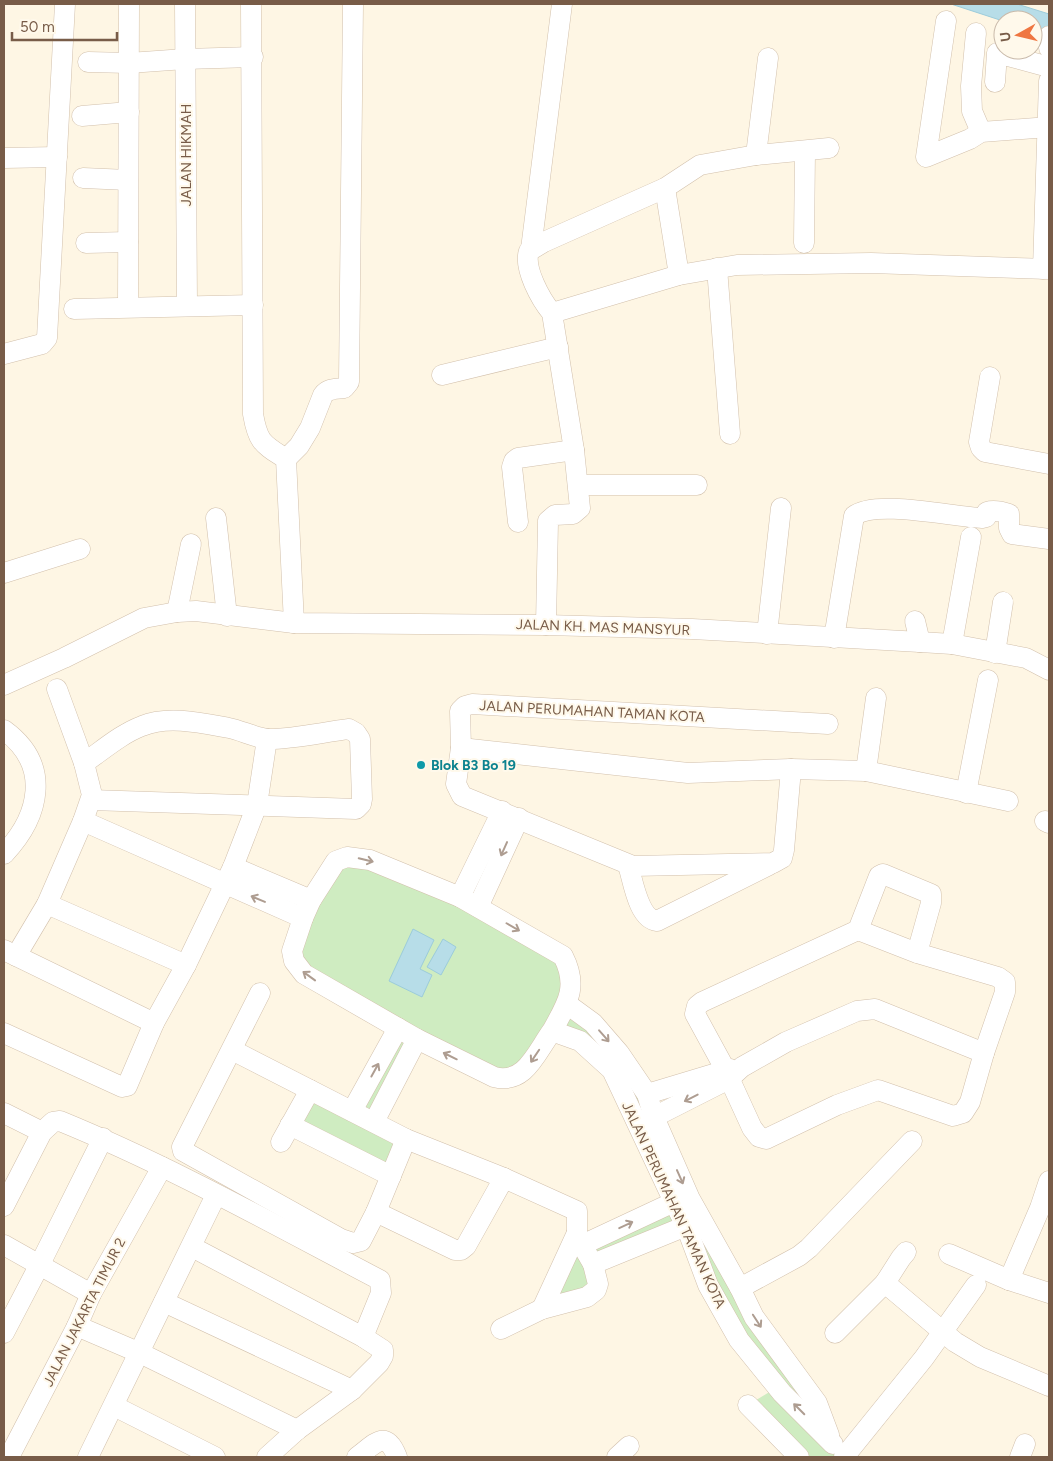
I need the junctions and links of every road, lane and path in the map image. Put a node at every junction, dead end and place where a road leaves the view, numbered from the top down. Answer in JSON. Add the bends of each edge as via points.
{"nodes":[{"id":1,"x":65,"y":4,"type":"edge"},
{"id":2,"x":129,"y":4,"type":"edge"},
{"id":3,"x":185,"y":4,"type":"edge"},
{"id":4,"x":252,"y":4,"type":"edge"},
{"id":5,"x":352,"y":4,"type":"edge"},
{"id":6,"x":562,"y":4,"type":"edge"},
{"id":7,"x":946,"y":21,"type":"dead end"},
{"id":8,"x":976,"y":33,"type":"dead end"},
{"id":9,"x":253,"y":57,"type":"junction"},
{"id":10,"x":768,"y":58,"type":"dead end"},
{"id":11,"x":185,"y":59,"type":"junction"},
{"id":12,"x":88,"y":62,"type":"dead end"},
{"id":13,"x":129,"y":63,"type":"junction"},
{"id":14,"x":1049,"y":67,"type":"edge"},
{"id":15,"x":1049,"y":81,"type":"edge"},
{"id":16,"x":995,"y":82,"type":"dead end"},
{"id":17,"x":129,"y":112,"type":"junction"},
{"id":18,"x":82,"y":116,"type":"dead end"},
{"id":19,"x":1048,"y":126,"type":"edge"},
{"id":20,"x":981,"y":132,"type":"junction"},
{"id":21,"x":829,"y":148,"type":"dead end"},
{"id":22,"x":805,"y":151,"type":"junction"},
{"id":23,"x":756,"y":155,"type":"junction"},
{"id":24,"x":57,"y":157,"type":"junction"},
{"id":25,"x":4,"y":158,"type":"edge"},
{"id":26,"x":83,"y":178,"type":"dead end"},
{"id":27,"x":128,"y":180,"type":"junction"},
{"id":28,"x":664,"y":188,"type":"junction"},
{"id":29,"x":128,"y":242,"type":"junction"},
{"id":30,"x":804,"y":242,"type":"dead end"},
{"id":31,"x":86,"y":244,"type":"dead end"},
{"id":32,"x":531,"y":249,"type":"junction"},
{"id":33,"x":717,"y":268,"type":"junction"},
{"id":34,"x":1046,"y":269,"type":"edge"},
{"id":35,"x":679,"y":275,"type":"junction"},
{"id":36,"x":253,"y":305,"type":"junction"},
{"id":37,"x":187,"y":306,"type":"junction"},
{"id":38,"x":128,"y":307,"type":"junction"},
{"id":39,"x":74,"y":309,"type":"dead end"},
{"id":40,"x":552,"y":312,"type":"junction"},
{"id":41,"x":558,"y":348,"type":"junction"},
{"id":42,"x":4,"y":354,"type":"edge"},
{"id":43,"x":442,"y":375,"type":"dead end"},
{"id":44,"x":990,"y":377,"type":"dead end"},
{"id":45,"x":730,"y":434,"type":"dead end"},
{"id":46,"x":574,"y":450,"type":"junction"},
{"id":47,"x":286,"y":459,"type":"junction"},
{"id":48,"x":1049,"y":464,"type":"edge"},
{"id":49,"x":578,"y":485,"type":"junction"},
{"id":50,"x":697,"y":485,"type":"dead end"},
{"id":51,"x":781,"y":508,"type":"dead end"},
{"id":52,"x":216,"y":518,"type":"dead end"},
{"id":53,"x":518,"y":522,"type":"dead end"},
{"id":54,"x":971,"y":537,"type":"dead end"},
{"id":55,"x":1049,"y":539,"type":"edge"},
{"id":56,"x":191,"y":544,"type":"dead end"},
{"id":57,"x":80,"y":549,"type":"dead end"},
{"id":58,"x":4,"y":573,"type":"edge"},
{"id":59,"x":1003,"y":602,"type":"dead end"},
{"id":60,"x":177,"y":612,"type":"junction"},
{"id":61,"x":227,"y":616,"type":"junction"},
{"id":62,"x":915,"y":621,"type":"dead end"},
{"id":63,"x":294,"y":623,"type":"junction"},
{"id":64,"x":546,"y":625,"type":"junction"},
{"id":65,"x":767,"y":634,"type":"junction"},
{"id":66,"x":834,"y":638,"type":"junction"},
{"id":67,"x":920,"y":642,"type":"junction"},
{"id":68,"x":952,"y":644,"type":"junction"},
{"id":69,"x":995,"y":653,"type":"junction"},
{"id":70,"x":1049,"y":670,"type":"edge"},
{"id":71,"x":988,"y":680,"type":"dead end"},
{"id":72,"x":4,"y":685,"type":"edge"},
{"id":73,"x":57,"y":689,"type":"dead end"},
{"id":74,"x":876,"y":698,"type":"dead end"},
{"id":75,"x":828,"y":724,"type":"dead end"},
{"id":76,"x":4,"y":730,"type":"edge"},
{"id":77,"x":267,"y":739,"type":"junction"},
{"id":78,"x":461,"y":748,"type":"junction"},
{"id":79,"x":84,"y":763,"type":"junction"},
{"id":80,"x":791,"y":769,"type":"junction"},
{"id":81,"x":866,"y":771,"type":"junction"},
{"id":82,"x":966,"y":793,"type":"junction"},
{"id":83,"x":91,"y":800,"type":"junction"},
{"id":84,"x":1008,"y":802,"type":"dead end"},
{"id":85,"x":257,"y":805,"type":"junction"},
{"id":86,"x":510,"y":815,"type":"junction"},
{"id":87,"x":83,"y":821,"type":"junction"},
{"id":88,"x":4,"y":854,"type":"edge"},
{"id":89,"x":628,"y":864,"type":"junction"},
{"id":90,"x":773,"y":864,"type":"junction"},
{"id":91,"x":228,"y":876,"type":"junction"},
{"id":92,"x":460,"y":897,"type":"junction"},
{"id":93,"x":311,"y":900,"type":"junction"},
{"id":94,"x":47,"y":904,"type":"junction"},
{"id":95,"x":478,"y":906,"type":"junction"},
{"id":96,"x":303,"y":918,"type":"junction"},
{"id":97,"x":858,"y":930,"type":"junction"},
{"id":98,"x":917,"y":952,"type":"junction"},
{"id":99,"x":10,"y":953,"type":"edge"},
{"id":100,"x":186,"y":965,"type":"junction"},
{"id":101,"x":260,"y":993,"type":"dead end"},
{"id":102,"x":567,"y":1004,"type":"junction"},
{"id":103,"x":154,"y":1023,"type":"junction"},
{"id":104,"x":398,"y":1028,"type":"junction"},
{"id":105,"x":552,"y":1031,"type":"junction"},
{"id":106,"x":4,"y":1033,"type":"edge"},
{"id":107,"x":417,"y":1039,"type":"junction"},
{"id":108,"x":232,"y":1050,"type":"junction"},
{"id":109,"x":984,"y":1053,"type":"junction"},
{"id":110,"x":732,"y":1072,"type":"junction"},
{"id":111,"x":310,"y":1090,"type":"junction"},
{"id":112,"x":647,"y":1094,"type":"junction"},
{"id":113,"x":352,"y":1111,"type":"junction"},
{"id":114,"x":4,"y":1113,"type":"edge"},
{"id":115,"x":654,"y":1117,"type":"junction"},
{"id":116,"x":374,"y":1122,"type":"junction"},
{"id":117,"x":42,"y":1132,"type":"junction"},
{"id":118,"x":103,"y":1138,"type":"junction"},
{"id":119,"x":406,"y":1139,"type":"junction"},
{"id":120,"x":912,"y":1141,"type":"dead end"},
{"id":121,"x":162,"y":1167,"type":"junction"},
{"id":122,"x":391,"y":1176,"type":"junction"},
{"id":123,"x":504,"y":1178,"type":"junction"},
{"id":124,"x":10,"y":1181,"type":"edge"},
{"id":125,"x":1049,"y":1181,"type":"edge"},
{"id":126,"x":216,"y":1195,"type":"junction"},
{"id":127,"x":674,"y":1202,"type":"junction"},
{"id":128,"x":4,"y":1206,"type":"edge"},
{"id":129,"x":1045,"y":1209,"type":"edge"},
{"id":130,"x":376,"y":1212,"type":"junction"},
{"id":131,"x":686,"y":1226,"type":"junction"},
{"id":132,"x":580,"y":1239,"type":"junction"},
{"id":133,"x":4,"y":1245,"type":"edge"},
{"id":134,"x":192,"y":1247,"type":"junction"},
{"id":135,"x":906,"y":1252,"type":"dead end"},
{"id":136,"x":949,"y":1254,"type":"dead end"},
{"id":137,"x":40,"y":1264,"type":"junction"},
{"id":138,"x":593,"y":1264,"type":"junction"},
{"id":139,"x":1009,"y":1280,"type":"junction"},
{"id":140,"x":885,"y":1282,"type":"junction"},
{"id":141,"x":976,"y":1285,"type":"dead end"},
{"id":142,"x":740,"y":1288,"type":"junction"},
{"id":143,"x":1049,"y":1293,"type":"edge"},
{"id":144,"x":91,"y":1294,"type":"junction"},
{"id":145,"x":164,"y":1302,"type":"junction"},
{"id":146,"x":542,"y":1309,"type":"junction"},
{"id":147,"x":77,"y":1326,"type":"junction"},
{"id":148,"x":500,"y":1329,"type":"dead end"},
{"id":149,"x":942,"y":1332,"type":"junction"},
{"id":150,"x":4,"y":1333,"type":"edge"},
{"id":151,"x":835,"y":1334,"type":"dead end"},
{"id":152,"x":363,"y":1337,"type":"junction"},
{"id":153,"x":140,"y":1353,"type":"junction"},
{"id":154,"x":1049,"y":1386,"type":"edge"},
{"id":155,"x":352,"y":1390,"type":"junction"},
{"id":156,"x":748,"y":1405,"type":"dead end"},
{"id":157,"x":114,"y":1406,"type":"junction"},
{"id":158,"x":297,"y":1430,"type":"junction"},
{"id":159,"x":837,"y":1453,"type":"edge"},
{"id":160,"x":9,"y":1457,"type":"edge"},
{"id":161,"x":88,"y":1457,"type":"edge"},
{"id":162,"x":215,"y":1457,"type":"edge"},
{"id":163,"x":267,"y":1457,"type":"edge"},
{"id":164,"x":357,"y":1457,"type":"edge"},
{"id":165,"x":397,"y":1457,"type":"edge"},
{"id":166,"x":799,"y":1457,"type":"edge"}],
"edges":[{"from":1,"to":24,"type":"street"},
{"from":2,"to":13,"type":"street"},
{"from":3,"to":11,"type":"street","name":"JALAN HIKMAH"},
{"from":4,"to":9,"type":"street"},
{"from":5,"to":47,"type":"street","via":[[349,382],[344,388],[326,391],[310,428]]},
{"from":6,"to":32,"type":"street"},
{"from":7,"to":20,"type":"street","via":[[926,157]]},
{"from":8,"to":20,"type":"street","via":[[970,86],[972,111]]},
{"from":9,"to":11,"type":"street"},
{"from":9,"to":36,"type":"street"},
{"from":10,"to":23,"type":"street"},
{"from":11,"to":13,"type":"street"},
{"from":11,"to":37,"type":"street","name":"JALAN HIKMAH"},
{"from":12,"to":13,"type":"street"},
{"from":13,"to":17,"type":"street"},
{"from":14,"to":16,"type":"street","via":[[997,53]]},
{"from":15,"to":19,"type":"street"},
{"from":17,"to":18,"type":"street"},
{"from":17,"to":27,"type":"street"},
{"from":19,"to":20,"type":"street"},
{"from":19,"to":34,"type":"street"},
{"from":21,"to":22,"type":"street"},
{"from":22,"to":23,"type":"street"},
{"from":22,"to":30,"type":"street"},
{"from":23,"to":28,"type":"street","via":[[700,165]]},
{"from":24,"to":25,"type":"street"},
{"from":24,"to":42,"type":"street","via":[[47,338],[42,344]]},
{"from":26,"to":27,"type":"street"},
{"from":27,"to":29,"type":"street"},
{"from":28,"to":32,"type":"street"},
{"from":28,"to":35,"type":"street"},
{"from":29,"to":31,"type":"street"},
{"from":29,"to":38,"type":"street"},
{"from":32,"to":40,"type":"street","via":[[528,265],[542,302]]},
{"from":33,"to":34,"type":"street","via":[[741,264],[871,263]]},
{"from":33,"to":35,"type":"street"},
{"from":33,"to":45,"type":"street"},
{"from":35,"to":40,"type":"street"},
{"from":36,"to":37,"type":"street"},
{"from":36,"to":47,"type":"street","via":[[255,426],[263,444]]},
{"from":37,"to":38,"type":"street"},
{"from":38,"to":39,"type":"street"},
{"from":40,"to":41,"type":"street"},
{"from":41,"to":43,"type":"street"},
{"from":41,"to":46,"type":"street"},
{"from":44,"to":48,"type":"street","via":[[979,442],[981,448],[985,452]]},
{"from":46,"to":49,"type":"street"},
{"from":46,"to":53,"type":"street","via":[[514,461]]},
{"from":47,"to":63,"type":"street"},
{"from":49,"to":50,"type":"street"},
{"from":49,"to":64,"type":"street","via":[[580,508],[573,514],[555,515],[548,521]]},
{"from":51,"to":65,"type":"street"},
{"from":52,"to":61,"type":"street"},
{"from":54,"to":68,"type":"street"},
{"from":55,"to":66,"type":"street","via":[[1012,534],[1009,514],[1004,512],[989,511],[982,518],[897,508],[859,512],[854,516]]},
{"from":56,"to":60,"type":"street"},
{"from":57,"to":58,"type":"street"},
{"from":59,"to":69,"type":"street"},
{"from":60,"to":61,"type":"street","name":"JALAN KH. MAS MANSYUR","via":[[196,611]]},
{"from":60,"to":72,"type":"street","name":"JALAN KH. MAS MANSYUR","via":[[149,617]]},
{"from":61,"to":63,"type":"street","name":"JALAN KH. MAS MANSYUR"},
{"from":62,"to":67,"type":"street"},
{"from":63,"to":64,"type":"street","name":"JALAN KH. MAS MANSYUR"},
{"from":64,"to":65,"type":"street","name":"JALAN KH. MAS MANSYUR"},
{"from":65,"to":66,"type":"street","name":"JALAN KH. MAS MANSYUR"},
{"from":66,"to":67,"type":"street","name":"JALAN KH. MAS MANSYUR"},
{"from":67,"to":68,"type":"street","name":"JALAN KH. MAS MANSYUR"},
{"from":68,"to":69,"type":"street","name":"JALAN KH. MAS MANSYUR"},
{"from":69,"to":70,"type":"street","name":"JALAN KH. MAS MANSYUR","via":[[1026,658]]},
{"from":71,"to":82,"type":"street"},
{"from":73,"to":79,"type":"street"},
{"from":74,"to":81,"type":"street"},
{"from":75,"to":78,"type":"street","name":"JALAN PERUMAHAN TAMAN KOTA","via":[[472,704],[460,711]]},
{"from":76,"to":88,"type":"street","via":[[26,752],[35,781],[31,815]]},
{"from":77,"to":79,"type":"street","via":[[210,725],[156,722],[132,730]]},
{"from":77,"to":85,"type":"street"},
{"from":77,"to":85,"type":"street","via":[[354,731],[360,739],[362,799],[359,807],[353,810]]},
{"from":78,"to":80,"type":"street","via":[[674,773]]},
{"from":78,"to":86,"type":"street","name":"JALAN PERUMAHAN TAMAN KOTA","via":[[456,777],[458,791],[462,796]]},
{"from":79,"to":83,"type":"street"},
{"from":80,"to":81,"type":"street"},
{"from":80,"to":90,"type":"street","via":[[784,850],[782,858]]},
{"from":81,"to":82,"type":"street"},
{"from":82,"to":84,"type":"street"},
{"from":83,"to":85,"type":"street"},
{"from":83,"to":87,"type":"street"},
{"from":85,"to":91,"type":"street"},
{"from":86,"to":89,"type":"street"},
{"from":86,"to":92,"type":"street"},
{"from":86,"to":95,"type":"street","one_way":true},
{"from":87,"to":91,"type":"street"},
{"from":87,"to":94,"type":"street"},
{"from":89,"to":90,"type":"street"},
{"from":89,"to":90,"type":"street","via":[[639,904],[645,915],[657,921]]},
{"from":91,"to":93,"type":"street"},
{"from":96,"to":91,"type":"street","one_way":true},
{"from":91,"to":100,"type":"street"},
{"from":93,"to":92,"type":"street","one_way":true,"via":[[336,861],[347,858],[370,860]]},
{"from":92,"to":95,"type":"street"},
{"from":93,"to":96,"type":"street"},
{"from":94,"to":99,"type":"street"},
{"from":94,"to":100,"type":"street"},
{"from":95,"to":102,"type":"street","one_way":true,"via":[[563,956],[571,978]]},
{"from":104,"to":96,"type":"street","one_way":true,"via":[[304,974],[294,961],[292,951]]},
{"from":97,"to":98,"type":"street"},
{"from":97,"to":98,"type":"street","via":[[879,876],[890,876],[931,894]]},
{"from":97,"to":110,"type":"street","via":[[697,1006],[695,1014]]},
{"from":98,"to":109,"type":"street","via":[[1005,982],[1005,992]]},
{"from":99,"to":103,"type":"street"},
{"from":100,"to":103,"type":"street"},
{"from":101,"to":108,"type":"street"},
{"from":102,"to":105,"type":"street"},
{"from":102,"to":112,"type":"street","name":"JALAN PERUMAHAN TAMAN KOTA","one_way":true,"via":[[593,1023],[619,1053]]},
{"from":103,"to":106,"type":"street","via":[[130,1082],[123,1087]]},
{"from":104,"to":107,"type":"street"},
{"from":113,"to":104,"type":"street","one_way":true},
{"from":105,"to":107,"type":"street","one_way":true,"via":[[519,1076],[501,1079]]},
{"from":105,"to":127,"type":"street","name":"JALAN PERUMAHAN TAMAN KOTA","via":[[580,1040],[612,1070]]},
{"from":107,"to":116,"type":"street"},
{"from":108,"to":111,"type":"street"},
{"from":108,"to":130,"type":"street","via":[[182,1147],[183,1151],[353,1243],[361,1242]]},
{"from":109,"to":110,"type":"street","via":[[874,1010],[857,1011],[786,1042]]},
{"from":109,"to":110,"type":"street","via":[[970,1102],[963,1113],[953,1116],[878,1090],[837,1105],[766,1139],[754,1133]]},
{"from":110,"to":112,"type":"street"},
{"from":110,"to":115,"type":"street","one_way":true},
{"from":111,"to":113,"type":"street"},
{"from":111,"to":122,"type":"street","via":[[286,1134]]},
{"from":112,"to":115,"type":"street","name":"JALAN PERUMAHAN TAMAN KOTA"},
{"from":113,"to":116,"type":"street"},
{"from":114,"to":117,"type":"street"},
{"from":115,"to":142,"type":"street","name":"JALAN PERUMAHAN TAMAN KOTA","one_way":true,"via":[[690,1199]]},
{"from":116,"to":119,"type":"street"},
{"from":117,"to":118,"type":"street","via":[[52,1122],[60,1121]]},
{"from":117,"to":124,"type":"street"},
{"from":118,"to":121,"type":"street"},
{"from":118,"to":137,"type":"street"},
{"from":119,"to":122,"type":"street"},
{"from":119,"to":123,"type":"street"},
{"from":120,"to":142,"type":"street","via":[[809,1248]]},
{"from":121,"to":126,"type":"street"},
{"from":121,"to":144,"type":"street","name":"JALAN JAKARTA TIMUR 2"},
{"from":122,"to":130,"type":"street"},
{"from":123,"to":130,"type":"street","via":[[461,1250]]},
{"from":123,"to":132,"type":"street","via":[[577,1211]]},
{"from":124,"to":128,"type":"street"},
{"from":125,"to":129,"type":"street"},
{"from":126,"to":134,"type":"street"},
{"from":126,"to":152,"type":"street","via":[[380,1280],[381,1293]]},
{"from":127,"to":131,"type":"street","name":"JALAN PERUMAHAN TAMAN KOTA"},
{"from":132,"to":127,"type":"street","one_way":true},
{"from":129,"to":139,"type":"street"},
{"from":131,"to":138,"type":"street"},
{"from":159,"to":131,"type":"street","name":"JALAN PERUMAHAN TAMAN KOTA","one_way":true,"via":[[739,1340],[708,1285]]},
{"from":132,"to":138,"type":"street"},
{"from":132,"to":146,"type":"street"},
{"from":133,"to":137,"type":"street"},
{"from":134,"to":145,"type":"street"},
{"from":134,"to":152,"type":"street"},
{"from":135,"to":140,"type":"street"},
{"from":136,"to":139,"type":"street"},
{"from":137,"to":144,"type":"street"},
{"from":137,"to":150,"type":"street"},
{"from":138,"to":146,"type":"street","via":[[598,1284],[593,1292],[587,1297]]},
{"from":139,"to":143,"type":"street"},
{"from":140,"to":149,"type":"street"},
{"from":140,"to":151,"type":"street"},
{"from":141,"to":149,"type":"street"},
{"from":142,"to":159,"type":"street","name":"JALAN PERUMAHAN TAMAN KOTA","one_way":true,"via":[[754,1317],[817,1403]]},
{"from":144,"to":147,"type":"street","name":"JALAN JAKARTA TIMUR 2"},
{"from":145,"to":153,"type":"street"},
{"from":145,"to":155,"type":"street"},
{"from":146,"to":148,"type":"street"},
{"from":147,"to":153,"type":"street"},
{"from":147,"to":160,"type":"street","name":"JALAN JAKARTA TIMUR 2"},
{"from":149,"to":154,"type":"street","via":[[980,1358]]},
{"from":149,"to":159,"type":"street","via":[[924,1358]]},
{"from":152,"to":155,"type":"street","via":[[383,1350],[383,1356]]},
{"from":153,"to":157,"type":"street"},
{"from":153,"to":158,"type":"street"},
{"from":155,"to":158,"type":"street"},
{"from":156,"to":166,"type":"street"},
{"from":157,"to":161,"type":"street"},
{"from":157,"to":162,"type":"street"},
{"from":158,"to":163,"type":"street"},
{"from":164,"to":165,"type":"street","via":[[377,1443],[387,1441]]}]}
